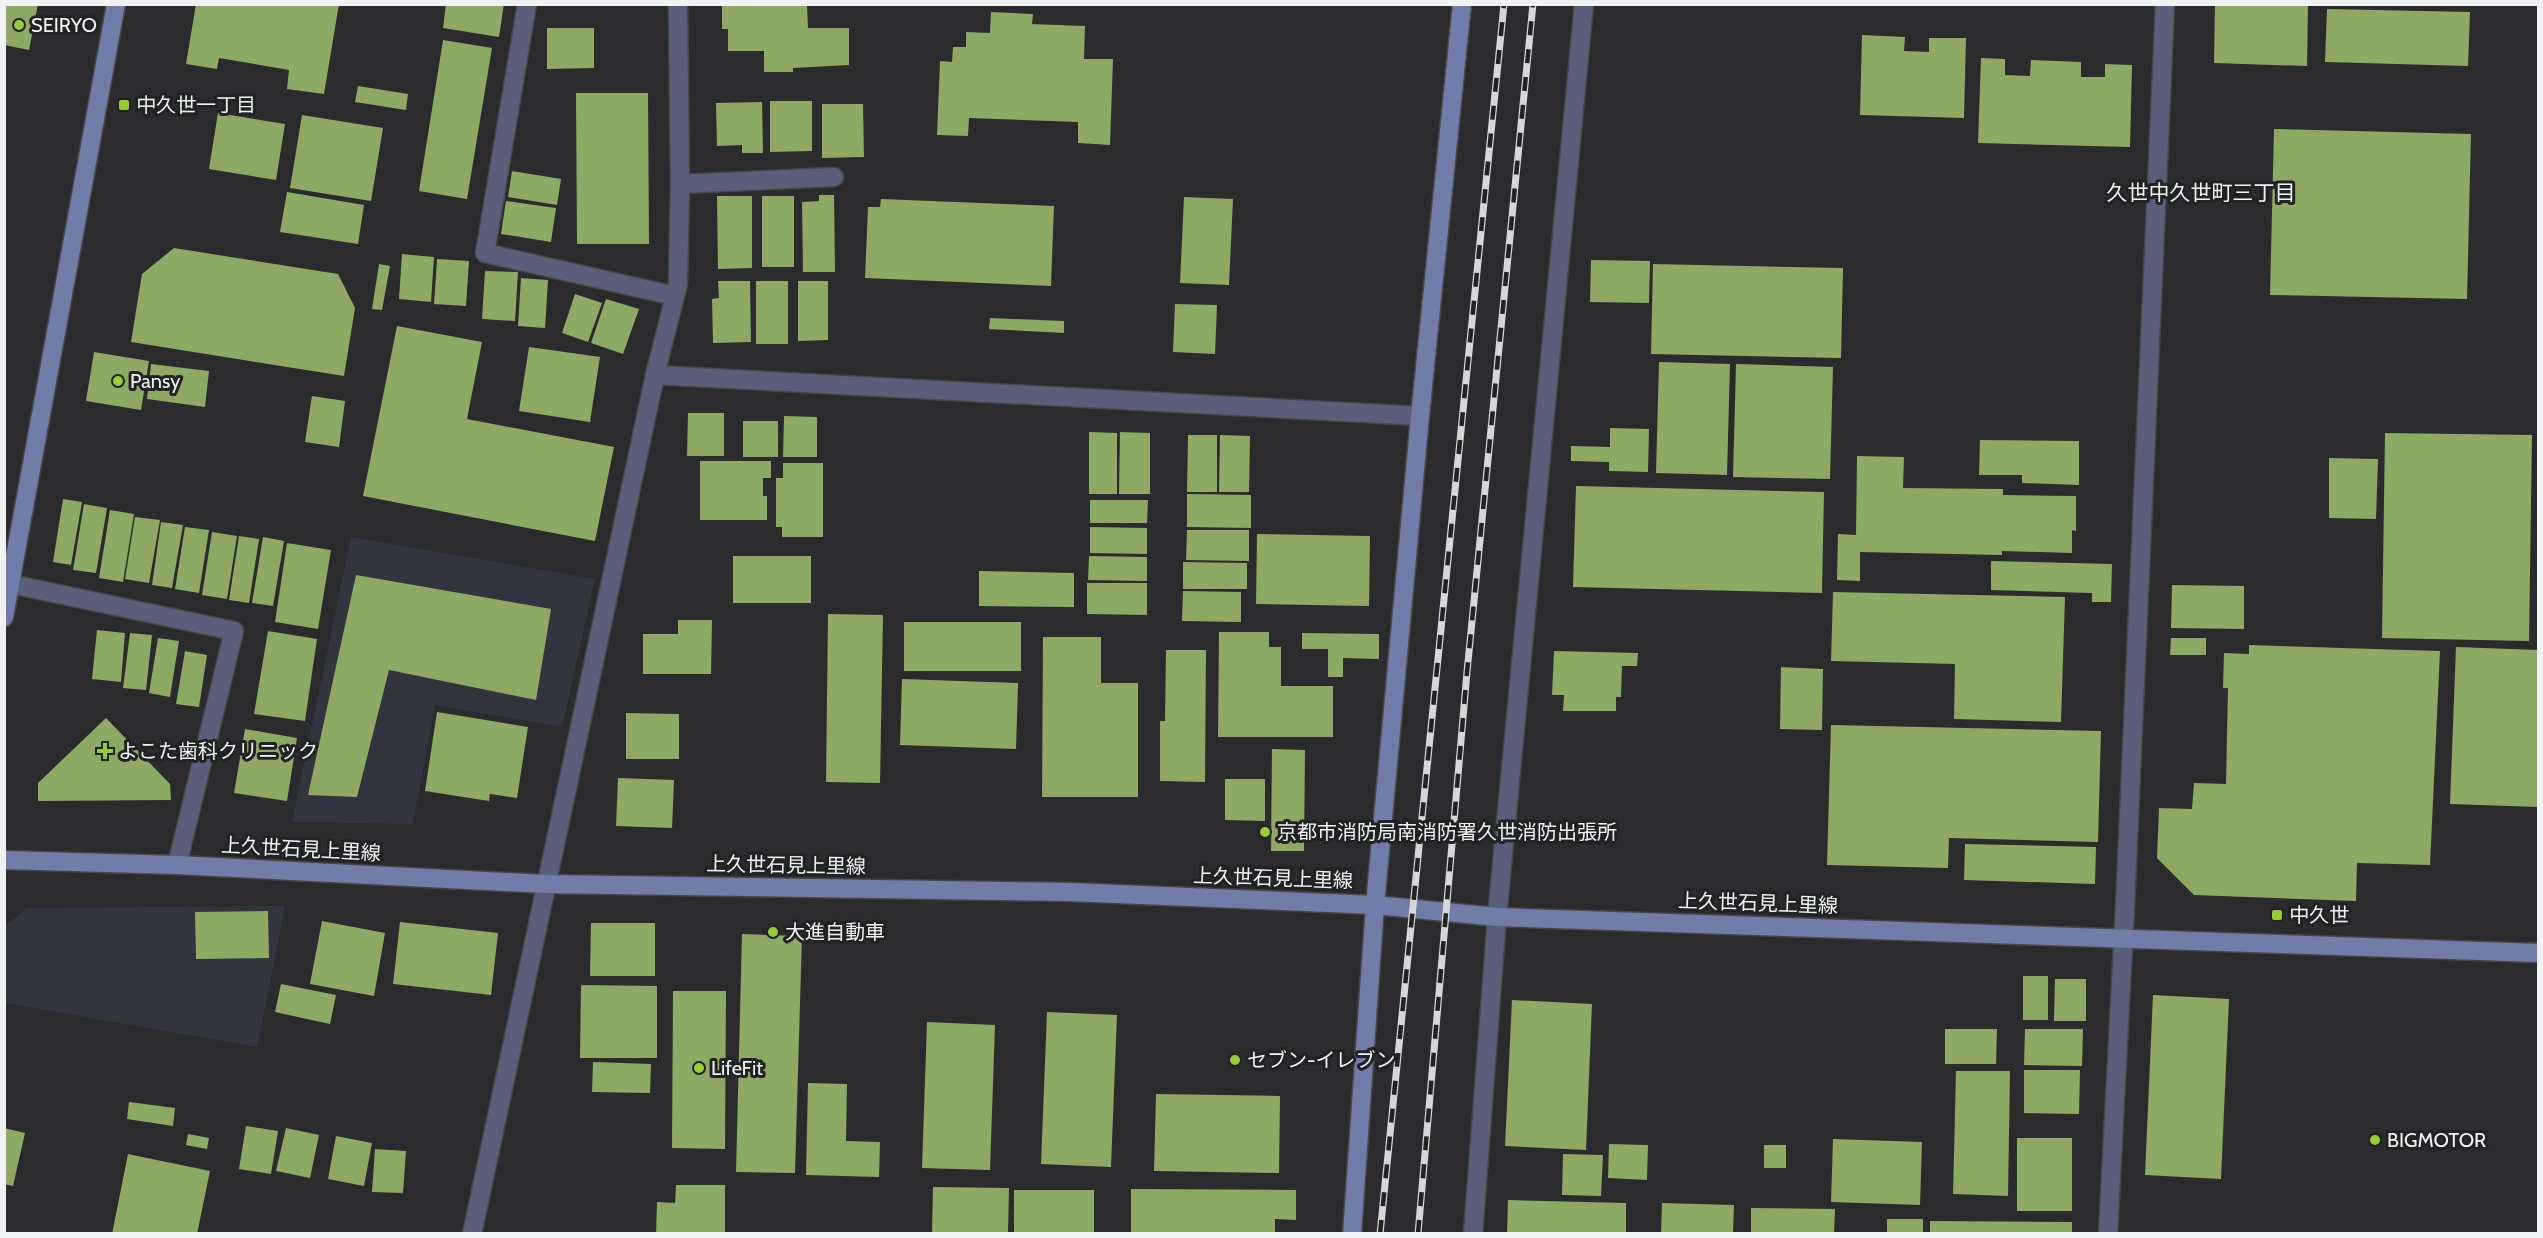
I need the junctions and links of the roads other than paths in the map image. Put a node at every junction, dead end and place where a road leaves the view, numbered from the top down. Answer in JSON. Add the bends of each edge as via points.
{"nodes":[{"id":1,"x":116,"y":4,"type":"edge"},
{"id":2,"x":527,"y":4,"type":"edge"},
{"id":3,"x":678,"y":4,"type":"edge"},
{"id":4,"x":1462,"y":4,"type":"edge"},
{"id":5,"x":1584,"y":4,"type":"edge"},
{"id":6,"x":2164,"y":4,"type":"edge"},
{"id":7,"x":834,"y":177,"type":"dead end"},
{"id":8,"x":680,"y":184,"type":"junction"},
{"id":9,"x":675,"y":296,"type":"junction"},
{"id":10,"x":655,"y":375,"type":"junction"},
{"id":11,"x":1420,"y":416,"type":"junction"},
{"id":12,"x":11,"y":584,"type":"junction"},
{"id":13,"x":4,"y":617,"type":"edge"},
{"id":14,"x":4,"y":860,"type":"edge"},
{"id":15,"x":177,"y":865,"type":"junction"},
{"id":16,"x":546,"y":884,"type":"junction"},
{"id":17,"x":1375,"y":905,"type":"junction"},
{"id":18,"x":1497,"y":917,"type":"junction"},
{"id":19,"x":2123,"y":939,"type":"junction"},
{"id":20,"x":2538,"y":953,"type":"edge"},
{"id":21,"x":472,"y":1233,"type":"edge"},
{"id":22,"x":1352,"y":1233,"type":"edge"},
{"id":23,"x":1473,"y":1233,"type":"edge"},
{"id":24,"x":2108,"y":1233,"type":"edge"}],
"edges":[{"from":1,"to":12,"type":"main road"},
{"from":2,"to":9,"type":"street","via":[[485,253]]},
{"from":3,"to":8,"type":"street"},
{"from":4,"to":11,"type":"main road"},
{"from":5,"to":18,"type":"street"},
{"from":6,"to":19,"type":"street"},
{"from":7,"to":8,"type":"street"},
{"from":8,"to":9,"type":"street"},
{"from":9,"to":10,"type":"street"},
{"from":10,"to":11,"type":"street"},
{"from":10,"to":16,"type":"street"},
{"from":11,"to":17,"type":"main road"},
{"from":12,"to":13,"type":"main road"},
{"from":12,"to":15,"type":"street","via":[[234,631]]},
{"from":14,"to":15,"type":"main road","name":"上久世石見上里線"},
{"from":15,"to":16,"type":"main road","name":"上久世石見上里線"},
{"from":16,"to":17,"type":"main road","name":"上久世石見上里線","via":[[1070,892]]},
{"from":16,"to":21,"type":"street"},
{"from":17,"to":18,"type":"main road","name":"上久世石見上里線"},
{"from":17,"to":22,"type":"main road"},
{"from":18,"to":19,"type":"main road","name":"上久世石見上里線"},
{"from":18,"to":23,"type":"street"},
{"from":19,"to":20,"type":"main road","name":"上久世石見上里線"},
{"from":19,"to":24,"type":"street"}]}
